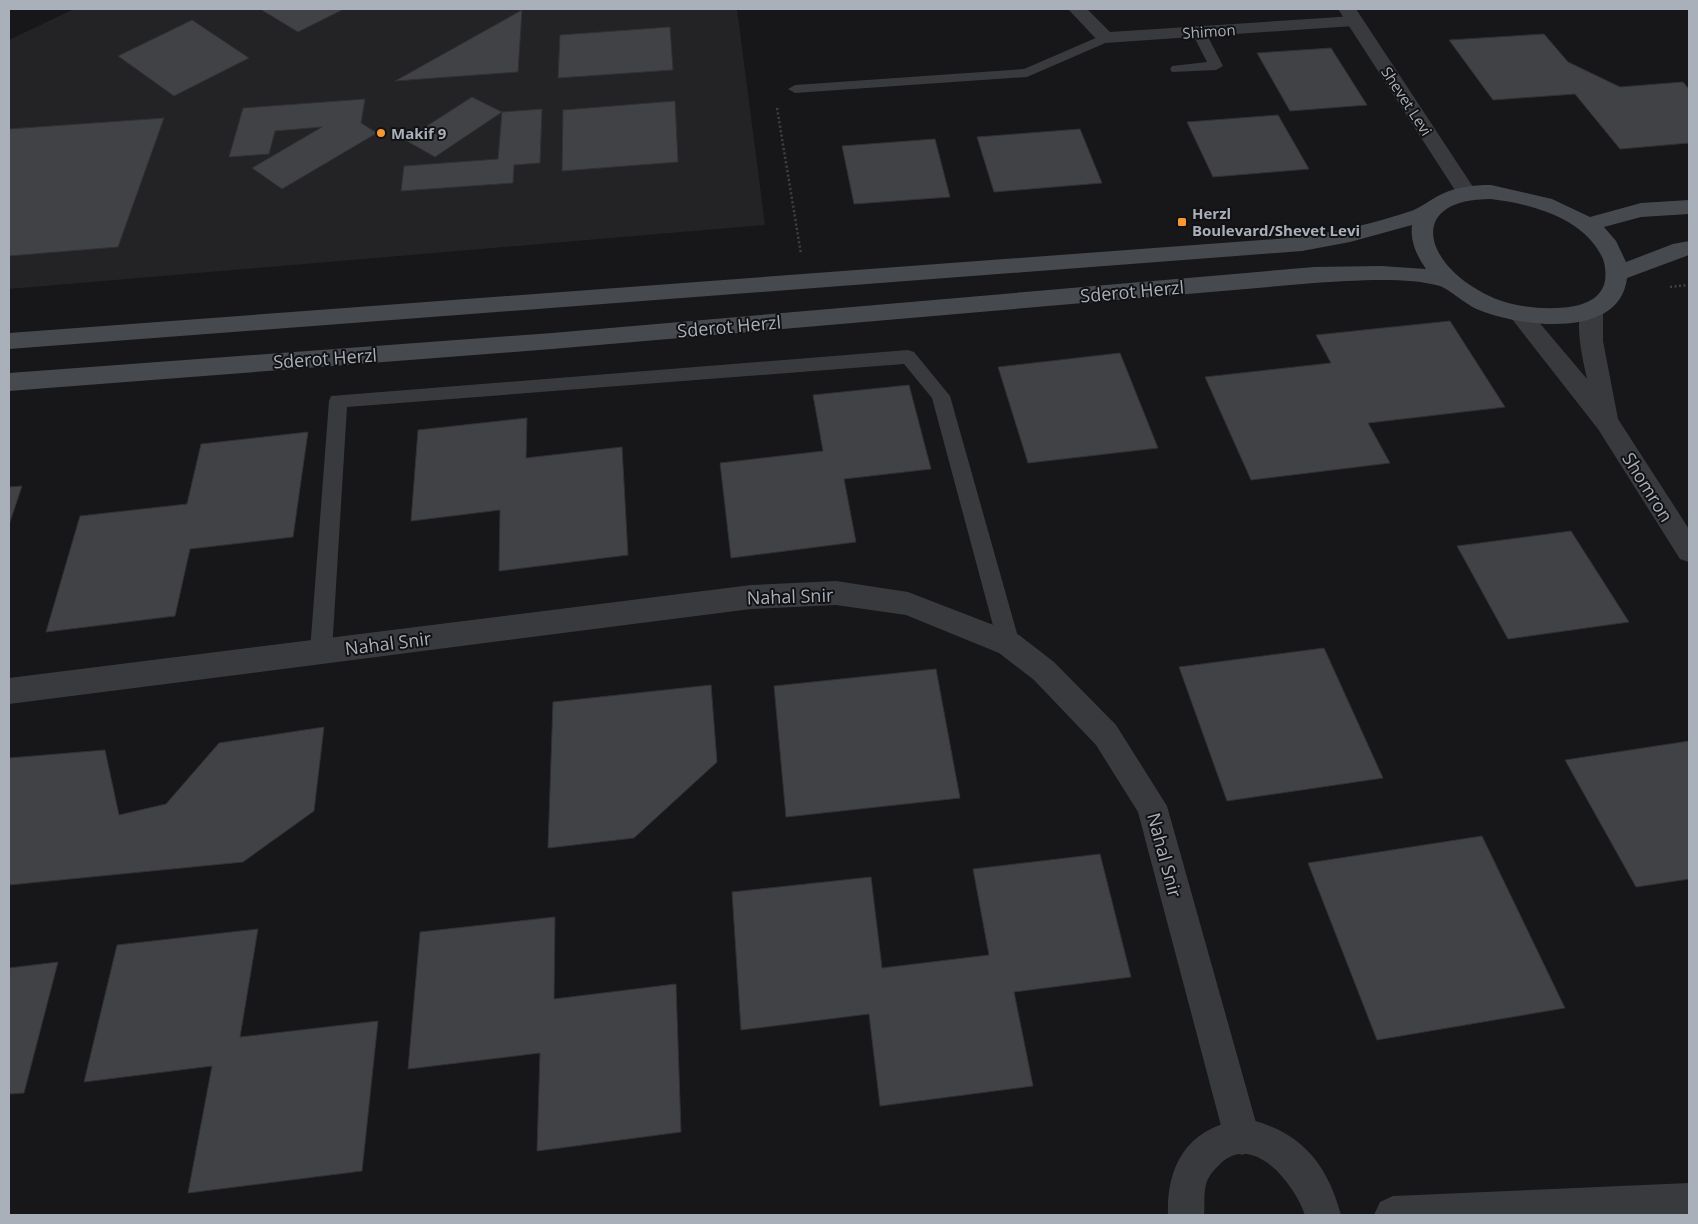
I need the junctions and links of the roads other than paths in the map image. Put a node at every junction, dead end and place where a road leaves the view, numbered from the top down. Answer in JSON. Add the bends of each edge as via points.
{"nodes":[{"id":1,"x":1077,"y":9,"type":"edge"},
{"id":2,"x":1350,"y":15,"type":"edge"},
{"id":3,"x":1198,"y":32,"type":"junction"},
{"id":4,"x":1105,"y":38,"type":"junction"},
{"id":5,"x":1177,"y":69,"type":"dead end"},
{"id":6,"x":795,"y":89,"type":"dead end"},
{"id":7,"x":1467,"y":193,"type":"junction"},
{"id":8,"x":1689,"y":207,"type":"edge"},
{"id":9,"x":1429,"y":212,"type":"junction"},
{"id":10,"x":1586,"y":225,"type":"junction"},
{"id":11,"x":1689,"y":248,"type":"edge"},
{"id":12,"x":1617,"y":274,"type":"junction"},
{"id":13,"x":1448,"y":280,"type":"junction"},
{"id":14,"x":1592,"y":309,"type":"junction"},
{"id":15,"x":1519,"y":314,"type":"junction"},
{"id":16,"x":9,"y":341,"type":"edge"},
{"id":17,"x":9,"y":382,"type":"edge"},
{"id":18,"x":1607,"y":422,"type":"junction"},
{"id":19,"x":1689,"y":551,"type":"edge"},
{"id":20,"x":1009,"y":644,"type":"junction"},
{"id":21,"x":321,"y":651,"type":"junction"},
{"id":22,"x":9,"y":691,"type":"edge"},
{"id":23,"x":1242,"y":1137,"type":"junction"},
{"id":24,"x":1689,"y":1201,"type":"edge"},
{"id":25,"x":1186,"y":1215,"type":"edge"},
{"id":26,"x":1323,"y":1215,"type":"edge"},
{"id":27,"x":1393,"y":1215,"type":"edge"}],
"edges":[{"from":1,"to":4,"type":"street"},
{"from":2,"to":3,"type":"street","name":"Shimon"},
{"from":2,"to":7,"type":"street","name":"Shevet Levi"},
{"from":3,"to":4,"type":"street","name":"Shimon"},
{"from":3,"to":5,"type":"lane","via":[[1216,66]]},
{"from":4,"to":6,"type":"lane","via":[[1026,73]]},
{"from":7,"to":9,"type":"main road","name":"Sderot Herzl","via":[[1445,200]]},
{"from":7,"to":10,"type":"main road","name":"Sderot Herzl","via":[[1516,194],[1565,211]]},
{"from":8,"to":10,"type":"main road","via":[[1641,210]]},
{"from":9,"to":13,"type":"main road","name":"Sderot Herzl","via":[[1422,226],[1422,244],[1431,262]]},
{"from":9,"to":16,"type":"main road","name":"Sderot Herzl","via":[[1375,230],[1302,244]]},
{"from":10,"to":12,"type":"main road","name":"Sderot Herzl","via":[[1602,240],[1613,258]]},
{"from":11,"to":12,"type":"main road"},
{"from":12,"to":14,"type":"main road","name":"Sderot Herzl","via":[[1611,294]]},
{"from":13,"to":15,"type":"main road","name":"Sderot Herzl","via":[[1468,295]]},
{"from":13,"to":17,"type":"main road","name":"Sderot Herzl","via":[[1391,272],[1314,275],[552,341]]},
{"from":14,"to":15,"type":"main road","name":"Sderot Herzl","via":[[1546,317]]},
{"from":14,"to":18,"type":"street","name":"Shomron","via":[[1591,341]]},
{"from":15,"to":18,"type":"street","name":"Shomron"},
{"from":18,"to":19,"type":"street","name":"Shomron"},
{"from":20,"to":21,"type":"street","name":"Nahal Snir","via":[[908,604],[836,593],[751,596]]},
{"from":20,"to":21,"type":"lane","via":[[941,396],[908,357],[338,401]]},
{"from":20,"to":23,"type":"street","name":"Nahal Snir","via":[[1044,671],[1106,735],[1152,806]]},
{"from":21,"to":22,"type":"street","name":"Nahal Snir"},
{"from":23,"to":25,"type":"street","via":[[1223,1140],[1206,1149],[1194,1165],[1186,1184]]},
{"from":23,"to":26,"type":"street","via":[[1264,1142],[1285,1153],[1303,1171],[1316,1193]]},
{"from":24,"to":27,"type":"street"}]}
